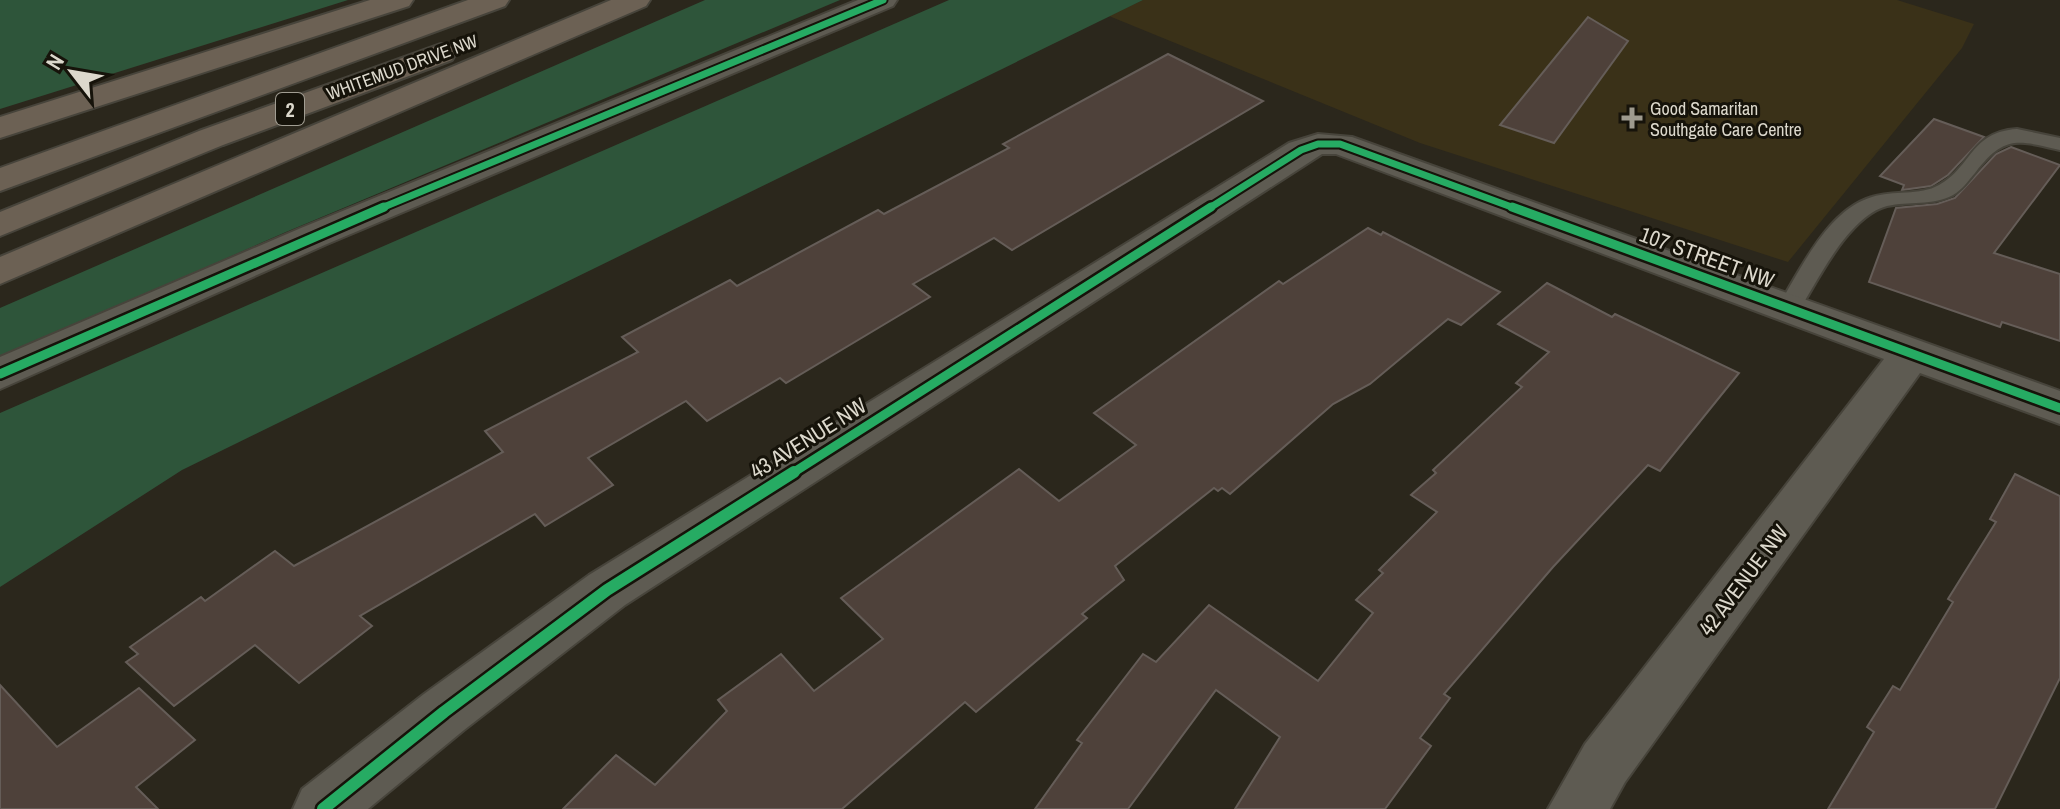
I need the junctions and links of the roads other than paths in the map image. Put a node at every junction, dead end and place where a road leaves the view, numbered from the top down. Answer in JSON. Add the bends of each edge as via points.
{"nodes":[{"id":1,"x":399,"y":0,"type":"edge"},
{"id":2,"x":495,"y":0,"type":"edge"},
{"id":3,"x":583,"y":0,"type":"edge"},
{"id":4,"x":636,"y":0,"type":"edge"},
{"id":5,"x":883,"y":0,"type":"edge"},
{"id":6,"x":0,"y":128,"type":"edge"},
{"id":7,"x":1340,"y":144,"type":"joint"},
{"id":8,"x":2060,"y":144,"type":"edge"},
{"id":9,"x":0,"y":180,"type":"edge"},
{"id":10,"x":0,"y":225,"type":"edge"},
{"id":11,"x":0,"y":272,"type":"edge"},
{"id":12,"x":1789,"y":308,"type":"junction"},
{"id":13,"x":1912,"y":353,"type":"junction"},
{"id":14,"x":0,"y":374,"type":"edge"},
{"id":15,"x":2060,"y":408,"type":"edge"},
{"id":16,"x":323,"y":809,"type":"edge"},
{"id":17,"x":1578,"y":809,"type":"edge"}],
"edges":[{"from":1,"to":6,"type":"highway"},
{"from":2,"to":9,"type":"highway","name":"WHITEMUD DRIVE NW","number":"2"},
{"from":3,"to":10,"type":"highway","name":"WHITEMUD DRIVE NW","number":"2","via":[[211,138]]},
{"from":4,"to":11,"type":"highway"},
{"from":5,"to":14,"type":"street","via":[[314,236]]},
{"from":7,"to":12,"type":"street","name":"107 STREET NW"},
{"from":7,"to":16,"type":"street","name":"43 AVENUE NW","via":[[1301,150],[655,558],[518,655]]},
{"from":8,"to":12,"type":"lane","via":[[2028,136],[1996,138],[1945,191],[1871,205],[1831,245]]},
{"from":12,"to":13,"type":"street","name":"107 STREET NW"},
{"from":13,"to":15,"type":"street","name":"107 STREET NW"},
{"from":13,"to":17,"type":"street","name":"42 AVENUE NW","via":[[1605,763]]}]}
